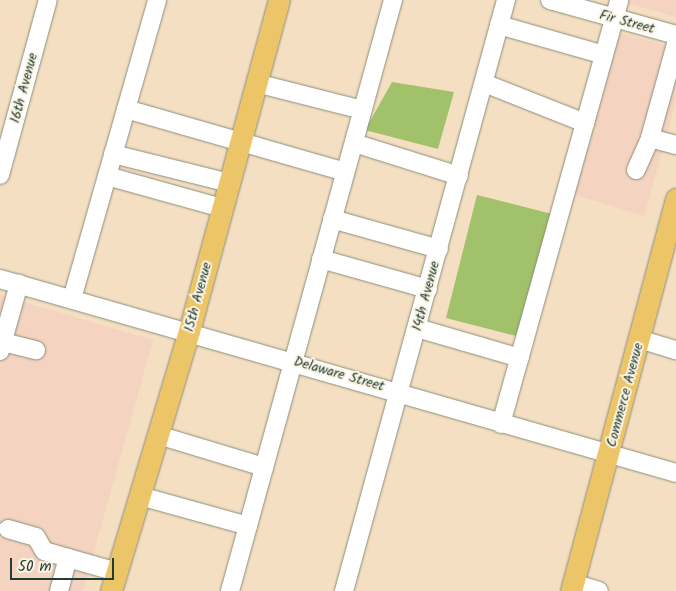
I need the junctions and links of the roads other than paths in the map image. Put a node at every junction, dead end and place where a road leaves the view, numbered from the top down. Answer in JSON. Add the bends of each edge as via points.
{"nodes":[{"id":1,"x":48,"y":0,"type":"edge"},
{"id":2,"x":157,"y":0,"type":"edge"},
{"id":3,"x":278,"y":0,"type":"edge"},
{"id":4,"x":393,"y":0,"type":"edge"},
{"id":5,"x":506,"y":0,"type":"edge"},
{"id":6,"x":550,"y":0,"type":"edge"},
{"id":7,"x":619,"y":0,"type":"edge"},
{"id":8,"x":614,"y":19,"type":"junction"},
{"id":9,"x":499,"y":25,"type":"junction"},
{"id":10,"x":676,"y":35,"type":"edge"},
{"id":11,"x":676,"y":44,"type":"edge"},
{"id":12,"x":604,"y":55,"type":"junction"},
{"id":13,"x":256,"y":83,"type":"junction"},
{"id":14,"x":484,"y":83,"type":"junction"},
{"id":15,"x":126,"y":109,"type":"junction"},
{"id":16,"x":362,"y":110,"type":"junction"},
{"id":17,"x":585,"y":122,"type":"junction"},
{"id":18,"x":650,"y":138,"type":"junction"},
{"id":19,"x":240,"y":143,"type":"junction"},
{"id":20,"x":354,"y":143,"type":"junction"},
{"id":21,"x":676,"y":145,"type":"edge"},
{"id":22,"x":113,"y":154,"type":"junction"},
{"id":23,"x":636,"y":170,"type":"dead end"},
{"id":24,"x":345,"y":172,"type":"junction"},
{"id":25,"x":0,"y":175,"type":"edge"},
{"id":26,"x":107,"y":176,"type":"junction"},
{"id":27,"x":459,"y":176,"type":"junction"},
{"id":28,"x":229,"y":183,"type":"junction"},
{"id":29,"x":676,"y":199,"type":"edge"},
{"id":30,"x":222,"y":208,"type":"junction"},
{"id":31,"x":332,"y":219,"type":"junction"},
{"id":32,"x":671,"y":238,"type":"edge"},
{"id":33,"x":439,"y":249,"type":"junction"},
{"id":34,"x":321,"y":259,"type":"junction"},
{"id":35,"x":0,"y":279,"type":"edge"},
{"id":36,"x":19,"y":284,"type":"junction"},
{"id":37,"x":428,"y":289,"type":"junction"},
{"id":38,"x":72,"y":298,"type":"junction"},
{"id":39,"x":417,"y":328,"type":"junction"},
{"id":40,"x":189,"y":331,"type":"junction"},
{"id":41,"x":2,"y":340,"type":"edge"},
{"id":42,"x":639,"y":340,"type":"junction"},
{"id":43,"x":36,"y":350,"type":"dead end"},
{"id":44,"x":676,"y":350,"type":"edge"},
{"id":45,"x":520,"y":358,"type":"junction"},
{"id":46,"x":293,"y":360,"type":"junction"},
{"id":47,"x":400,"y":392,"type":"junction"},
{"id":48,"x":501,"y":424,"type":"junction"},
{"id":49,"x":158,"y":435,"type":"junction"},
{"id":50,"x":609,"y":455,"type":"junction"},
{"id":51,"x":264,"y":467,"type":"junction"},
{"id":52,"x":676,"y":473,"type":"edge"},
{"id":53,"x":140,"y":496,"type":"junction"},
{"id":54,"x":248,"y":526,"type":"junction"},
{"id":55,"x":8,"y":529,"type":"dead end"},
{"id":56,"x":68,"y":558,"type":"junction"},
{"id":57,"x":114,"y":581,"type":"edge"},
{"id":58,"x":572,"y":587,"type":"edge"},
{"id":59,"x":59,"y":591,"type":"edge"},
{"id":60,"x":230,"y":591,"type":"edge"},
{"id":61,"x":344,"y":591,"type":"edge"},
{"id":62,"x":599,"y":591,"type":"edge"}],
"edges":[{"from":1,"to":25,"type":"street","name":"16th Avenue"},
{"from":2,"to":15,"type":"street"},
{"from":3,"to":13,"type":"main road","name":"15th Avenue"},
{"from":4,"to":16,"type":"street"},
{"from":5,"to":9,"type":"street","name":"14th Avenue"},
{"from":6,"to":8,"type":"street","name":"Fir Street"},
{"from":7,"to":8,"type":"street"},
{"from":8,"to":10,"type":"street","name":"Fir Street"},
{"from":8,"to":12,"type":"street"},
{"from":9,"to":12,"type":"street"},
{"from":9,"to":14,"type":"street","name":"14th Avenue"},
{"from":11,"to":18,"type":"street"},
{"from":12,"to":17,"type":"street"},
{"from":13,"to":16,"type":"street"},
{"from":13,"to":19,"type":"main road","name":"15th Avenue"},
{"from":14,"to":17,"type":"street"},
{"from":14,"to":27,"type":"street","name":"14th Avenue"},
{"from":15,"to":19,"type":"street"},
{"from":15,"to":22,"type":"street"},
{"from":16,"to":20,"type":"street"},
{"from":17,"to":45,"type":"street"},
{"from":18,"to":21,"type":"street"},
{"from":18,"to":23,"type":"street"},
{"from":19,"to":24,"type":"street"},
{"from":19,"to":28,"type":"main road","name":"15th Avenue"},
{"from":20,"to":24,"type":"street"},
{"from":20,"to":27,"type":"street"},
{"from":22,"to":26,"type":"street"},
{"from":22,"to":28,"type":"street"},
{"from":24,"to":31,"type":"street"},
{"from":26,"to":30,"type":"street"},
{"from":26,"to":38,"type":"street"},
{"from":27,"to":33,"type":"street","name":"14th Avenue"},
{"from":28,"to":30,"type":"main road","name":"15th Avenue"},
{"from":29,"to":32,"type":"main road","name":"Commerce Avenue"},
{"from":30,"to":40,"type":"main road","name":"15th Avenue"},
{"from":31,"to":33,"type":"street"},
{"from":31,"to":34,"type":"street"},
{"from":32,"to":42,"type":"main road","name":"Commerce Avenue"},
{"from":33,"to":37,"type":"street","name":"14th Avenue"},
{"from":34,"to":37,"type":"street"},
{"from":34,"to":46,"type":"street"},
{"from":35,"to":36,"type":"street","name":"Delaware Street"},
{"from":36,"to":38,"type":"street","name":"Delaware Street"},
{"from":36,"to":41,"type":"street"},
{"from":37,"to":39,"type":"street","name":"14th Avenue"},
{"from":38,"to":40,"type":"street","name":"Delaware Street"},
{"from":39,"to":45,"type":"street"},
{"from":39,"to":47,"type":"street","name":"14th Avenue"},
{"from":40,"to":46,"type":"street","name":"Delaware Street"},
{"from":40,"to":49,"type":"main road","name":"15th Avenue"},
{"from":41,"to":43,"type":"street"},
{"from":42,"to":44,"type":"street"},
{"from":42,"to":50,"type":"main road","name":"Commerce Avenue"},
{"from":45,"to":48,"type":"street"},
{"from":46,"to":47,"type":"street","name":"Delaware Street"},
{"from":46,"to":51,"type":"street"},
{"from":47,"to":48,"type":"street","name":"Delaware Street"},
{"from":47,"to":61,"type":"street","name":"14th Avenue"},
{"from":48,"to":50,"type":"street","name":"Delaware Street"},
{"from":49,"to":51,"type":"street"},
{"from":49,"to":53,"type":"main road","name":"15th Avenue"},
{"from":50,"to":52,"type":"street","name":"Delaware Street"},
{"from":50,"to":58,"type":"main road","name":"Commerce Avenue"},
{"from":51,"to":54,"type":"street"},
{"from":53,"to":54,"type":"street"},
{"from":53,"to":57,"type":"main road","name":"15th Avenue"},
{"from":54,"to":60,"type":"street"},
{"from":55,"to":56,"type":"street","via":[[36,536],[44,551]]},
{"from":56,"to":57,"type":"street"},
{"from":56,"to":59,"type":"street"},
{"from":58,"to":62,"type":"street"}]}
